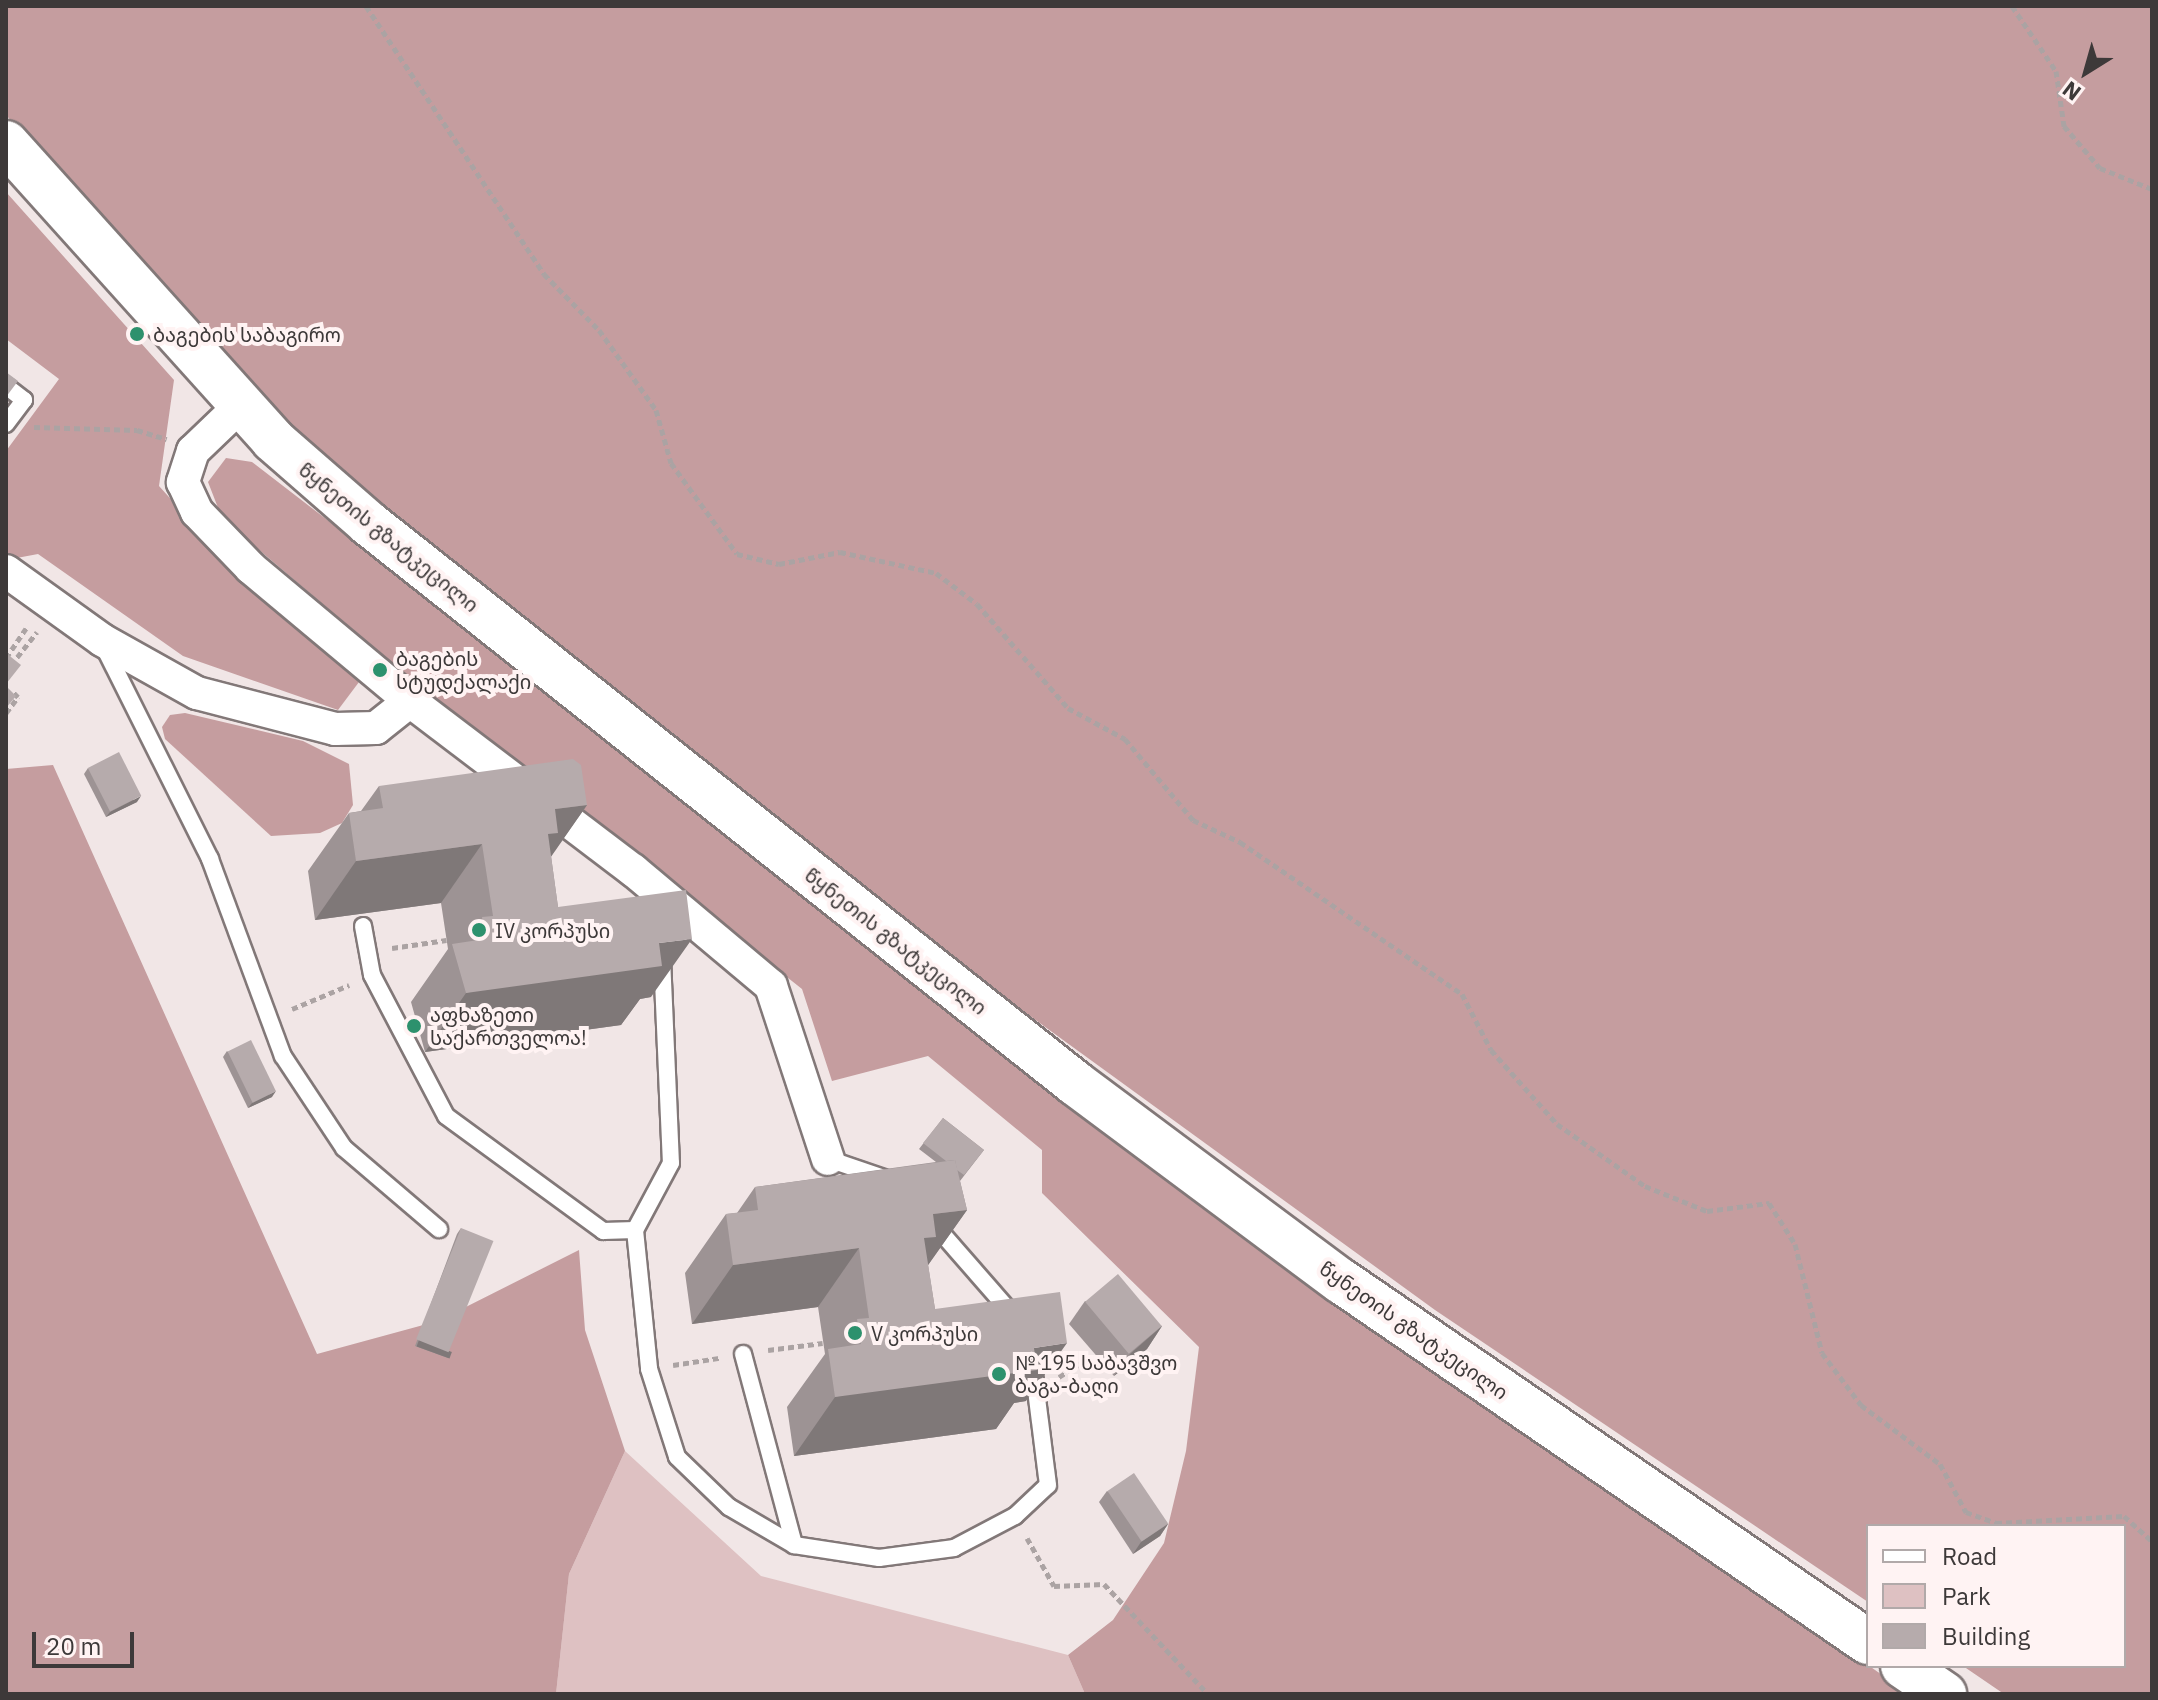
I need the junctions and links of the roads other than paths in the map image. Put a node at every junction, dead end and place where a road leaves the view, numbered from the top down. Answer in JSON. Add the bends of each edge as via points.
{"nodes":[{"id":1,"x":6,"y":143,"type":"edge"},
{"id":2,"x":6,"y":386,"type":"edge"},
{"id":3,"x":240,"y":406,"type":"junction"},
{"id":4,"x":6,"y":424,"type":"edge"},
{"id":5,"x":6,"y":571,"type":"edge"},
{"id":6,"x":102,"y":640,"type":"junction"},
{"id":7,"x":410,"y":701,"type":"junction"},
{"id":8,"x":633,"y":870,"type":"junction"},
{"id":9,"x":647,"y":913,"type":"edge"},
{"id":10,"x":363,"y":926,"type":"edge"},
{"id":11,"x":657,"y":942,"type":"edge"},
{"id":12,"x":828,"y":1159,"type":"joint"},
{"id":13,"x":898,"y":1183,"type":"edge"},
{"id":14,"x":918,"y":1206,"type":"edge"},
{"id":15,"x":439,"y":1229,"type":"dead end"},
{"id":16,"x":635,"y":1230,"type":"junction"},
{"id":17,"x":743,"y":1354,"type":"road end"},
{"id":18,"x":794,"y":1545,"type":"junction"},
{"id":19,"x":1866,"y":1641,"type":"edge"},
{"id":20,"x":1906,"y":1668,"type":"edge"},
{"id":21,"x":1944,"y":1694,"type":"edge"}],
"edges":[{"from":1,"to":3,"type":"main road","name":"წყნეთის გზატკეცილი"},
{"from":2,"to":4,"type":"lane","via":[[24,400]]},
{"from":3,"to":7,"type":"street","via":[[193,451],[183,482],[197,512],[251,568]]},
{"from":3,"to":19,"type":"main road","name":"წყნეთის გზატკეცილი","via":[[368,523],[1075,1083],[1341,1281]]},
{"from":5,"to":6,"type":"street"},
{"from":6,"to":7,"type":"street","via":[[197,693],[335,729],[376,728]]},
{"from":6,"to":15,"type":"lane","via":[[210,859],[283,1056],[344,1148]]},
{"from":7,"to":8,"type":"street"},
{"from":8,"to":9,"type":"lane"},
{"from":8,"to":12,"type":"street","via":[[771,986]]},
{"from":10,"to":16,"type":"lane","via":[[372,975],[446,1116],[603,1231]]},
{"from":11,"to":16,"type":"lane","via":[[671,1163]]},
{"from":12,"to":13,"type":"lane"},
{"from":14,"to":18,"type":"lane","via":[[1029,1340],[1048,1485],[1015,1516],[954,1548],[879,1558]]},
{"from":16,"to":18,"type":"lane","via":[[649,1369],[677,1457],[729,1507]]},
{"from":17,"to":18,"type":"lane"},
{"from":20,"to":21,"type":"main road"}]}
